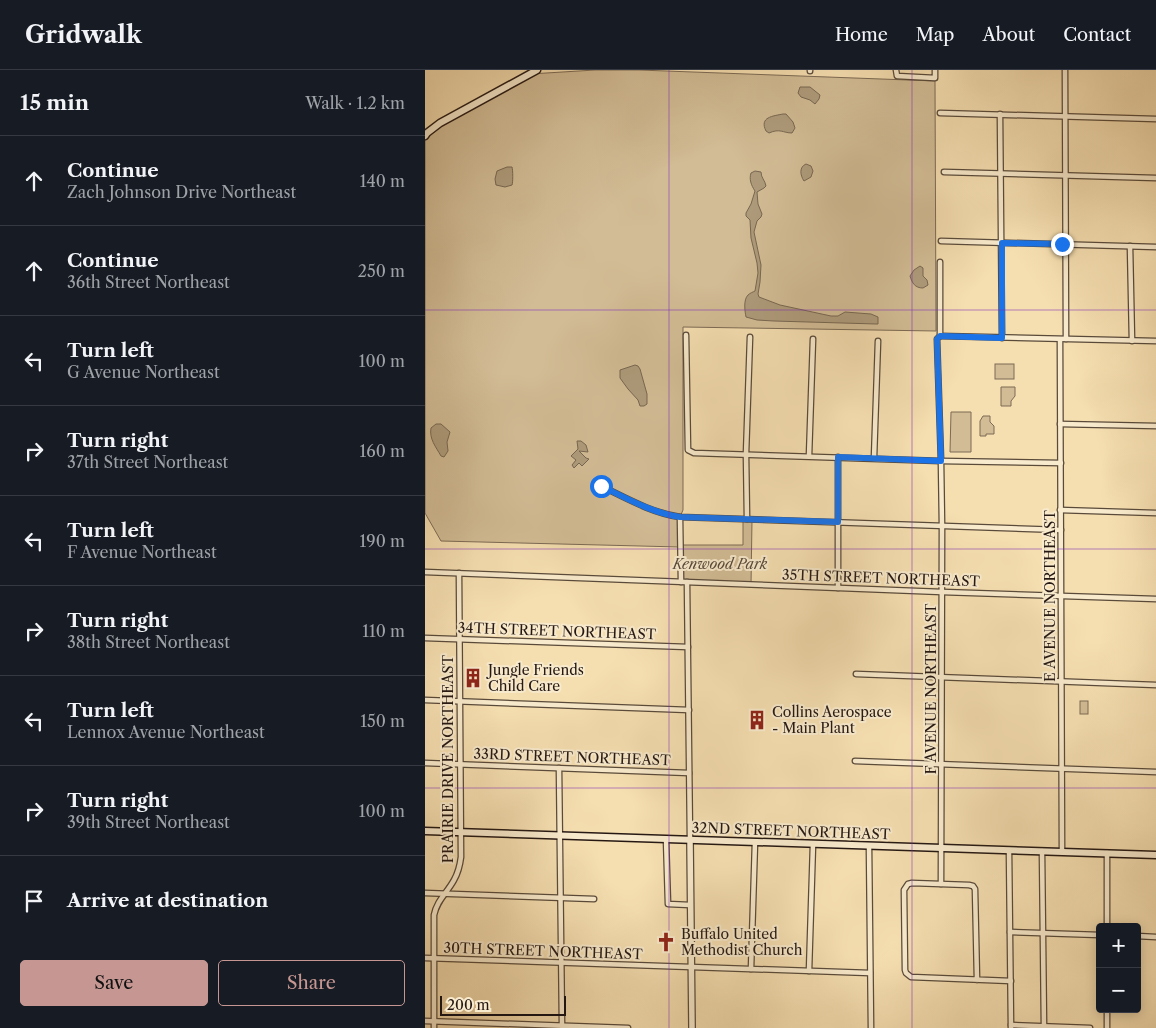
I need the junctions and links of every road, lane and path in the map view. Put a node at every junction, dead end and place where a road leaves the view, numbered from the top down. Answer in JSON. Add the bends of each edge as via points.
{"nodes":[{"id":1,"x":537,"y":70,"type":"edge"},
{"id":2,"x":897,"y":70,"type":"edge"},
{"id":3,"x":935,"y":70,"type":"edge"},
{"id":4,"x":1065,"y":70,"type":"edge"},
{"id":5,"x":529,"y":72,"type":"edge"},
{"id":6,"x":940,"y":113,"type":"dead end"},
{"id":7,"x":1000,"y":114,"type":"junction"},
{"id":8,"x":1065,"y":116,"type":"junction"},
{"id":9,"x":1156,"y":118,"type":"edge"},
{"id":10,"x":425,"y":136,"type":"edge"},
{"id":11,"x":944,"y":172,"type":"dead end"},
{"id":12,"x":1001,"y":174,"type":"junction"},
{"id":13,"x":1066,"y":175,"type":"junction"},
{"id":14,"x":1156,"y":178,"type":"edge"},
{"id":15,"x":941,"y":241,"type":"dead end"},
{"id":16,"x":1002,"y":243,"type":"junction"},
{"id":17,"x":1066,"y":244,"type":"junction"},
{"id":18,"x":1130,"y":246,"type":"junction"},
{"id":19,"x":1156,"y":247,"type":"edge"},
{"id":20,"x":940,"y":262,"type":"dead end"},
{"id":21,"x":686,"y":335,"type":"dead end"},
{"id":22,"x":940,"y":336,"type":"junction"},
{"id":23,"x":750,"y":337,"type":"dead end"},
{"id":24,"x":1002,"y":338,"type":"junction"},
{"id":25,"x":813,"y":339,"type":"dead end"},
{"id":26,"x":1066,"y":339,"type":"junction"},
{"id":27,"x":1060,"y":340,"type":"junction"},
{"id":28,"x":878,"y":341,"type":"dead end"},
{"id":29,"x":1131,"y":341,"type":"junction"},
{"id":30,"x":1156,"y":341,"type":"edge"},
{"id":31,"x":1060,"y":424,"type":"junction"},
{"id":32,"x":1156,"y":426,"type":"edge"},
{"id":33,"x":746,"y":454,"type":"junction"},
{"id":34,"x":809,"y":456,"type":"junction"},
{"id":35,"x":838,"y":457,"type":"junction"},
{"id":36,"x":873,"y":458,"type":"junction"},
{"id":37,"x":941,"y":461,"type":"junction"},
{"id":38,"x":1061,"y":463,"type":"junction"},
{"id":39,"x":601,"y":486,"type":"dead end"},
{"id":40,"x":1061,"y":510,"type":"junction"},
{"id":41,"x":1156,"y":513,"type":"edge"},
{"id":42,"x":680,"y":517,"type":"junction"},
{"id":43,"x":747,"y":519,"type":"junction"},
{"id":44,"x":838,"y":522,"type":"junction"},
{"id":45,"x":942,"y":526,"type":"junction"},
{"id":46,"x":1061,"y":530,"type":"junction"},
{"id":47,"x":425,"y":572,"type":"edge"},
{"id":48,"x":459,"y":574,"type":"junction"},
{"id":49,"x":681,"y":582,"type":"junction"},
{"id":50,"x":687,"y":582,"type":"junction"},
{"id":51,"x":838,"y":588,"type":"junction"},
{"id":52,"x":942,"y":592,"type":"junction"},
{"id":53,"x":1061,"y":596,"type":"junction"},
{"id":54,"x":1156,"y":599,"type":"edge"},
{"id":55,"x":425,"y":638,"type":"edge"},
{"id":56,"x":460,"y":639,"type":"junction"},
{"id":57,"x":688,"y":647,"type":"junction"},
{"id":58,"x":856,"y":674,"type":"dead end"},
{"id":59,"x":942,"y":677,"type":"junction"},
{"id":60,"x":1061,"y":681,"type":"junction"},
{"id":61,"x":1156,"y":685,"type":"edge"},
{"id":62,"x":425,"y":700,"type":"edge"},
{"id":63,"x":459,"y":701,"type":"junction"},
{"id":64,"x":689,"y":710,"type":"junction"},
{"id":65,"x":855,"y":761,"type":"dead end"},
{"id":66,"x":425,"y":763,"type":"edge"},
{"id":67,"x":461,"y":764,"type":"junction"},
{"id":68,"x":942,"y":764,"type":"junction"},
{"id":69,"x":559,"y":768,"type":"junction"},
{"id":70,"x":1062,"y":768,"type":"junction"},
{"id":71,"x":1156,"y":772,"type":"edge"},
{"id":72,"x":689,"y":773,"type":"junction"},
{"id":73,"x":425,"y":831,"type":"edge"},
{"id":74,"x":461,"y":832,"type":"junction"},
{"id":75,"x":560,"y":836,"type":"junction"},
{"id":76,"x":666,"y":839,"type":"junction"},
{"id":77,"x":690,"y":840,"type":"junction"},
{"id":78,"x":755,"y":842,"type":"junction"},
{"id":79,"x":813,"y":844,"type":"junction"},
{"id":80,"x":869,"y":846,"type":"junction"},
{"id":81,"x":941,"y":848,"type":"junction"},
{"id":82,"x":1009,"y":850,"type":"junction"},
{"id":83,"x":1042,"y":851,"type":"junction"},
{"id":84,"x":1062,"y":852,"type":"junction"},
{"id":85,"x":1107,"y":854,"type":"junction"},
{"id":86,"x":1156,"y":855,"type":"edge"},
{"id":87,"x":941,"y":884,"type":"junction"},
{"id":88,"x":425,"y":892,"type":"edge"},
{"id":89,"x":444,"y":894,"type":"junction"},
{"id":90,"x":560,"y":898,"type":"junction"},
{"id":91,"x":594,"y":899,"type":"dead end"},
{"id":92,"x":690,"y":905,"type":"junction"},
{"id":93,"x":1107,"y":923,"type":"edge"},
{"id":94,"x":1010,"y":932,"type":"junction"},
{"id":95,"x":1043,"y":934,"type":"junction"},
{"id":96,"x":1096,"y":935,"type":"edge"},
{"id":97,"x":1141,"y":936,"type":"edge"},
{"id":98,"x":1156,"y":937,"type":"edge"},
{"id":99,"x":425,"y":958,"type":"edge"},
{"id":100,"x":434,"y":958,"type":"junction"},
{"id":101,"x":561,"y":962,"type":"junction"},
{"id":102,"x":691,"y":967,"type":"junction"},
{"id":103,"x":751,"y":969,"type":"junction"},
{"id":104,"x":809,"y":971,"type":"junction"},
{"id":105,"x":870,"y":973,"type":"junction"},
{"id":106,"x":977,"y":980,"type":"junction"},
{"id":107,"x":1011,"y":981,"type":"junction"},
{"id":108,"x":1107,"y":1013,"type":"edge"},
{"id":109,"x":425,"y":1021,"type":"edge"},
{"id":110,"x":433,"y":1021,"type":"junction"},
{"id":111,"x":562,"y":1026,"type":"junction"},
{"id":112,"x":1011,"y":1026,"type":"edge"},
{"id":113,"x":1044,"y":1027,"type":"edge"},
{"id":114,"x":434,"y":1028,"type":"edge"},
{"id":115,"x":628,"y":1028,"type":"edge"},
{"id":116,"x":692,"y":1028,"type":"edge"},
{"id":117,"x":871,"y":1028,"type":"edge"},
{"id":118,"x":1090,"y":1028,"type":"edge"},
{"id":119,"x":1107,"y":1028,"type":"edge"}],
"edges":[{"from":1,"to":5,"type":"main road"},
{"from":2,"to":3,"type":"street","via":[[897,76],[935,78]]},
{"from":4,"to":8,"type":"street"},
{"from":5,"to":10,"type":"main road"},
{"from":6,"to":7,"type":"street"},
{"from":7,"to":8,"type":"street"},
{"from":7,"to":12,"type":"street"},
{"from":8,"to":9,"type":"street"},
{"from":8,"to":13,"type":"street"},
{"from":11,"to":12,"type":"street"},
{"from":12,"to":13,"type":"street"},
{"from":12,"to":16,"type":"street"},
{"from":13,"to":14,"type":"street"},
{"from":13,"to":17,"type":"street"},
{"from":15,"to":16,"type":"street"},
{"from":16,"to":17,"type":"street"},
{"from":16,"to":24,"type":"street"},
{"from":17,"to":18,"type":"street"},
{"from":17,"to":26,"type":"street"},
{"from":18,"to":19,"type":"street"},
{"from":18,"to":29,"type":"street"},
{"from":20,"to":22,"type":"street","name":"F AVENUE NORTHEAST"},
{"from":21,"to":33,"type":"street","via":[[688,450],[694,453]]},
{"from":22,"to":24,"type":"street"},
{"from":22,"to":37,"type":"street","name":"F AVENUE NORTHEAST","via":[[937,339]]},
{"from":23,"to":33,"type":"street"},
{"from":24,"to":27,"type":"street"},
{"from":25,"to":34,"type":"street"},
{"from":26,"to":27,"type":"street"},
{"from":26,"to":29,"type":"street"},
{"from":27,"to":31,"type":"street","name":"E AVENUE NORTHEAST"},
{"from":28,"to":36,"type":"street"},
{"from":29,"to":30,"type":"street"},
{"from":31,"to":32,"type":"street"},
{"from":31,"to":38,"type":"street","name":"E AVENUE NORTHEAST"},
{"from":33,"to":34,"type":"street"},
{"from":33,"to":43,"type":"street"},
{"from":34,"to":35,"type":"street"},
{"from":35,"to":36,"type":"street"},
{"from":35,"to":44,"type":"street"},
{"from":36,"to":37,"type":"street"},
{"from":37,"to":38,"type":"street"},
{"from":37,"to":45,"type":"street","name":"F AVENUE NORTHEAST"},
{"from":38,"to":40,"type":"street","name":"E AVENUE NORTHEAST"},
{"from":39,"to":42,"type":"street","via":[[651,510]]},
{"from":40,"to":41,"type":"street"},
{"from":40,"to":46,"type":"street","name":"E AVENUE NORTHEAST"},
{"from":42,"to":43,"type":"street"},
{"from":42,"to":49,"type":"street"},
{"from":43,"to":44,"type":"street"},
{"from":44,"to":45,"type":"street"},
{"from":44,"to":51,"type":"street"},
{"from":45,"to":46,"type":"street"},
{"from":45,"to":52,"type":"street","name":"F AVENUE NORTHEAST"},
{"from":46,"to":53,"type":"street","name":"E AVENUE NORTHEAST"},
{"from":47,"to":48,"type":"street","name":"35TH STREET NORTHEAST"},
{"from":48,"to":49,"type":"street","name":"35TH STREET NORTHEAST"},
{"from":48,"to":56,"type":"street","name":"PRAIRIE DRIVE NORTHEAST"},
{"from":49,"to":50,"type":"street","name":"35TH STREET NORTHEAST"},
{"from":50,"to":51,"type":"street","name":"35TH STREET NORTHEAST"},
{"from":50,"to":57,"type":"street"},
{"from":51,"to":52,"type":"street","name":"35TH STREET NORTHEAST"},
{"from":52,"to":53,"type":"street","name":"35TH STREET NORTHEAST"},
{"from":52,"to":59,"type":"street","name":"F AVENUE NORTHEAST"},
{"from":53,"to":54,"type":"street","name":"35TH STREET NORTHEAST"},
{"from":53,"to":60,"type":"street","name":"E AVENUE NORTHEAST"},
{"from":55,"to":56,"type":"street","name":"34TH STREET NORTHEAST"},
{"from":56,"to":57,"type":"street","name":"34TH STREET NORTHEAST"},
{"from":56,"to":63,"type":"street","name":"PRAIRIE DRIVE NORTHEAST"},
{"from":57,"to":64,"type":"street"},
{"from":58,"to":59,"type":"street"},
{"from":59,"to":60,"type":"street"},
{"from":59,"to":68,"type":"street","name":"F AVENUE NORTHEAST"},
{"from":60,"to":61,"type":"street"},
{"from":60,"to":70,"type":"street","name":"E AVENUE NORTHEAST"},
{"from":62,"to":63,"type":"street"},
{"from":63,"to":64,"type":"street"},
{"from":63,"to":67,"type":"street","name":"PRAIRIE DRIVE NORTHEAST"},
{"from":64,"to":72,"type":"street"},
{"from":65,"to":68,"type":"street"},
{"from":66,"to":67,"type":"street","name":"33RD STREET NORTHEAST"},
{"from":67,"to":69,"type":"street","name":"33RD STREET NORTHEAST"},
{"from":67,"to":74,"type":"street","name":"PRAIRIE DRIVE NORTHEAST"},
{"from":68,"to":70,"type":"street"},
{"from":68,"to":81,"type":"street","name":"F AVENUE NORTHEAST"},
{"from":69,"to":72,"type":"street","name":"33RD STREET NORTHEAST"},
{"from":69,"to":75,"type":"street"},
{"from":70,"to":71,"type":"street"},
{"from":70,"to":84,"type":"street","name":"E AVENUE NORTHEAST"},
{"from":72,"to":77,"type":"street"},
{"from":73,"to":74,"type":"main road","name":"32ND STREET NORTHEAST"},
{"from":74,"to":75,"type":"main road","name":"32ND STREET NORTHEAST"},
{"from":74,"to":89,"type":"street","name":"PRAIRIE DRIVE NORTHEAST","via":[[460,866],[455,880]]},
{"from":75,"to":76,"type":"main road","name":"32ND STREET NORTHEAST"},
{"from":75,"to":90,"type":"street"},
{"from":76,"to":77,"type":"main road","name":"32ND STREET NORTHEAST"},
{"from":76,"to":92,"type":"street","via":[[668,904]]},
{"from":77,"to":78,"type":"main road","name":"32ND STREET NORTHEAST"},
{"from":77,"to":92,"type":"street"},
{"from":78,"to":79,"type":"main road","name":"32ND STREET NORTHEAST"},
{"from":78,"to":103,"type":"street"},
{"from":79,"to":80,"type":"main road","name":"32ND STREET NORTHEAST"},
{"from":79,"to":104,"type":"street"},
{"from":80,"to":81,"type":"main road","name":"32ND STREET NORTHEAST"},
{"from":80,"to":105,"type":"street"},
{"from":81,"to":82,"type":"main road","name":"32ND STREET NORTHEAST"},
{"from":81,"to":87,"type":"street","name":"F AVENUE NORTHEAST"},
{"from":82,"to":83,"type":"main road","name":"32ND STREET NORTHEAST"},
{"from":82,"to":94,"type":"street"},
{"from":83,"to":84,"type":"main road","name":"32ND STREET NORTHEAST"},
{"from":83,"to":95,"type":"street"},
{"from":84,"to":85,"type":"main road","name":"32ND STREET NORTHEAST"},
{"from":85,"to":86,"type":"main road","name":"32ND STREET NORTHEAST"},
{"from":85,"to":93,"type":"street"},
{"from":87,"to":106,"type":"street","via":[[969,885],[975,889]]},
{"from":87,"to":106,"type":"street","via":[[912,883],[907,884],[904,890],[905,970],[911,978]]},
{"from":88,"to":89,"type":"street"},
{"from":89,"to":90,"type":"street"},
{"from":89,"to":100,"type":"street","name":"PRAIRIE DRIVE NORTHEAST","via":[[434,915]]},
{"from":90,"to":91,"type":"street"},
{"from":90,"to":101,"type":"street"},
{"from":92,"to":102,"type":"street"},
{"from":94,"to":95,"type":"street"},
{"from":94,"to":107,"type":"street"},
{"from":95,"to":96,"type":"street"},
{"from":95,"to":113,"type":"street"},
{"from":97,"to":98,"type":"street"},
{"from":99,"to":100,"type":"street","name":"30TH STREET NORTHEAST"},
{"from":100,"to":101,"type":"street","name":"30TH STREET NORTHEAST"},
{"from":100,"to":110,"type":"street","name":"PRAIRIE DRIVE NORTHEAST"},
{"from":101,"to":102,"type":"street","name":"30TH STREET NORTHEAST"},
{"from":101,"to":111,"type":"street"},
{"from":102,"to":103,"type":"street","name":"30TH STREET NORTHEAST"},
{"from":102,"to":116,"type":"street"},
{"from":103,"to":104,"type":"street","name":"30TH STREET NORTHEAST"},
{"from":104,"to":105,"type":"street","name":"30TH STREET NORTHEAST"},
{"from":105,"to":117,"type":"street"},
{"from":106,"to":107,"type":"street"},
{"from":107,"to":112,"type":"street"},
{"from":108,"to":119,"type":"street"},
{"from":109,"to":110,"type":"street"},
{"from":110,"to":111,"type":"street"},
{"from":110,"to":114,"type":"street","name":"PRAIRIE DRIVE NORTHEAST"},
{"from":111,"to":115,"type":"street"},
{"from":112,"to":113,"type":"street"},
{"from":113,"to":118,"type":"street"}]}
